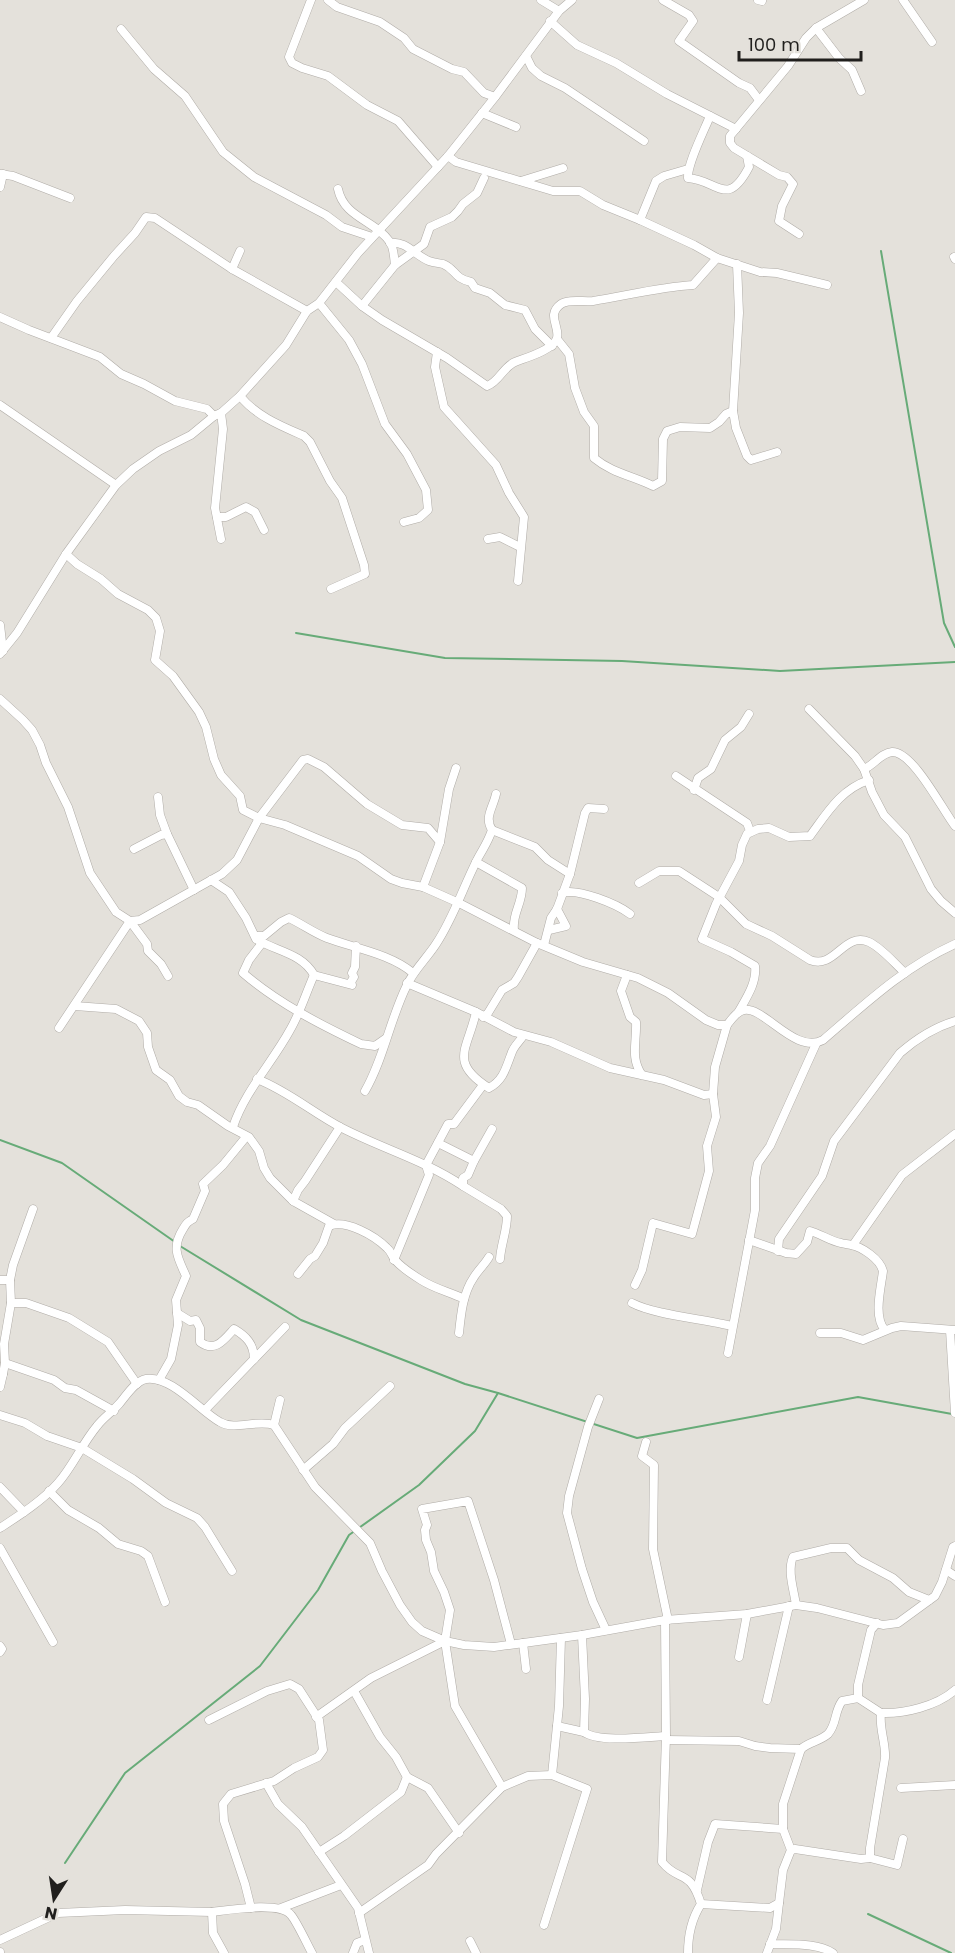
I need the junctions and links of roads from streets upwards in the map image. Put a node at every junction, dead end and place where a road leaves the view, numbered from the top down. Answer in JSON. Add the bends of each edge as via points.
{"nodes":[{"id":1,"x":311,"y":0,"type":"edge"},
{"id":2,"x":328,"y":0,"type":"edge"},
{"id":3,"x":541,"y":0,"type":"edge"},
{"id":4,"x":572,"y":0,"type":"edge"},
{"id":5,"x":663,"y":0,"type":"edge"},
{"id":6,"x":864,"y":0,"type":"edge"},
{"id":7,"x":903,"y":0,"type":"edge"},
{"id":8,"x":559,"y":11,"type":"junction"},
{"id":9,"x":550,"y":21,"type":"junction"},
{"id":10,"x":816,"y":28,"type":"junction"},
{"id":11,"x":121,"y":29,"type":"dead end"},
{"id":12,"x":932,"y":42,"type":"dead end"},
{"id":13,"x":525,"y":56,"type":"junction"},
{"id":14,"x":861,"y":91,"type":"dead end"},
{"id":15,"x":495,"y":97,"type":"junction"},
{"id":16,"x":759,"y":100,"type":"junction"},
{"id":17,"x":482,"y":113,"type":"junction"},
{"id":18,"x":710,"y":116,"type":"junction"},
{"id":19,"x":516,"y":127,"type":"dead end"},
{"id":20,"x":735,"y":129,"type":"junction"},
{"id":21,"x":644,"y":141,"type":"dead end"},
{"id":22,"x":448,"y":156,"type":"junction"},
{"id":23,"x":747,"y":156,"type":"junction"},
{"id":24,"x":438,"y":167,"type":"junction"},
{"id":25,"x":563,"y":168,"type":"dead end"},
{"id":26,"x":688,"y":169,"type":"junction"},
{"id":27,"x":1,"y":174,"type":"edge"},
{"id":28,"x":484,"y":178,"type":"dead end"},
{"id":29,"x":518,"y":182,"type":"junction"},
{"id":30,"x":0,"y":186,"type":"edge"},
{"id":31,"x":338,"y":189,"type":"dead end"},
{"id":32,"x":70,"y":198,"type":"dead end"},
{"id":33,"x":640,"y":220,"type":"junction"},
{"id":34,"x":376,"y":234,"type":"junction"},
{"id":35,"x":799,"y":234,"type":"dead end"},
{"id":36,"x":390,"y":243,"type":"junction"},
{"id":37,"x":240,"y":251,"type":"dead end"},
{"id":38,"x":415,"y":253,"type":"junction"},
{"id":39,"x":717,"y":258,"type":"junction"},
{"id":40,"x":737,"y":264,"type":"junction"},
{"id":41,"x":395,"y":266,"type":"junction"},
{"id":42,"x":232,"y":268,"type":"junction"},
{"id":43,"x":336,"y":282,"type":"junction"},
{"id":44,"x":827,"y":285,"type":"dead end"},
{"id":45,"x":319,"y":303,"type":"junction"},
{"id":46,"x":362,"y":306,"type":"junction"},
{"id":47,"x":307,"y":311,"type":"junction"},
{"id":48,"x":0,"y":317,"type":"edge"},
{"id":49,"x":51,"y":338,"type":"junction"},
{"id":50,"x":555,"y":342,"type":"junction"},
{"id":51,"x":437,"y":352,"type":"junction"},
{"id":52,"x":240,"y":396,"type":"junction"},
{"id":53,"x":0,"y":405,"type":"edge"},
{"id":54,"x":733,"y":411,"type":"junction"},
{"id":55,"x":218,"y":414,"type":"junction"},
{"id":56,"x":777,"y":453,"type":"dead end"},
{"id":57,"x":116,"y":485,"type":"junction"},
{"id":58,"x":216,"y":518,"type":"junction"},
{"id":59,"x":404,"y":522,"type":"dead end"},
{"id":60,"x":264,"y":530,"type":"dead end"},
{"id":61,"x":221,"y":539,"type":"dead end"},
{"id":62,"x":488,"y":539,"type":"dead end"},
{"id":63,"x":520,"y":547,"type":"junction"},
{"id":64,"x":66,"y":554,"type":"junction"},
{"id":65,"x":518,"y":581,"type":"dead end"},
{"id":66,"x":331,"y":589,"type":"dead end"},
{"id":67,"x":0,"y":626,"type":"edge"},
{"id":68,"x":1,"y":652,"type":"edge"},
{"id":69,"x":0,"y":699,"type":"edge"},
{"id":70,"x":809,"y":709,"type":"dead end"},
{"id":71,"x":748,"y":714,"type":"dead end"},
{"id":72,"x":456,"y":768,"type":"dead end"},
{"id":73,"x":864,"y":769,"type":"junction"},
{"id":74,"x":676,"y":776,"type":"dead end"},
{"id":75,"x":869,"y":780,"type":"junction"},
{"id":76,"x":694,"y":790,"type":"junction"},
{"id":77,"x":496,"y":794,"type":"dead end"},
{"id":78,"x":158,"y":797,"type":"dead end"},
{"id":79,"x":604,"y":808,"type":"dead end"},
{"id":80,"x":259,"y":818,"type":"junction"},
{"id":81,"x":955,"y":826,"type":"edge"},
{"id":82,"x":492,"y":830,"type":"junction"},
{"id":83,"x":750,"y":831,"type":"junction"},
{"id":84,"x":167,"y":834,"type":"junction"},
{"id":85,"x":440,"y":842,"type":"junction"},
{"id":86,"x":134,"y":849,"type":"dead end"},
{"id":87,"x":476,"y":862,"type":"junction"},
{"id":88,"x":570,"y":874,"type":"junction"},
{"id":89,"x":211,"y":880,"type":"junction"},
{"id":90,"x":639,"y":883,"type":"dead end"},
{"id":91,"x":423,"y":887,"type":"junction"},
{"id":92,"x":194,"y":890,"type":"junction"},
{"id":93,"x":562,"y":893,"type":"junction"},
{"id":94,"x":719,"y":897,"type":"junction"},
{"id":95,"x":459,"y":903,"type":"junction"},
{"id":96,"x":557,"y":909,"type":"junction"},
{"id":97,"x":955,"y":913,"type":"edge"},
{"id":98,"x":630,"y":914,"type":"dead end"},
{"id":99,"x":130,"y":921,"type":"junction"},
{"id":100,"x":514,"y":930,"type":"junction"},
{"id":101,"x":549,"y":930,"type":"junction"},
{"id":102,"x":255,"y":936,"type":"junction"},
{"id":103,"x":262,"y":943,"type":"junction"},
{"id":104,"x":541,"y":944,"type":"junction"},
{"id":105,"x":955,"y":944,"type":"edge"},
{"id":106,"x":356,"y":946,"type":"junction"},
{"id":107,"x":414,"y":973,"type":"junction"},
{"id":108,"x":905,"y":973,"type":"junction"},
{"id":109,"x":314,"y":975,"type":"junction"},
{"id":110,"x":627,"y":975,"type":"junction"},
{"id":111,"x":168,"y":976,"type":"dead end"},
{"id":112,"x":407,"y":983,"type":"junction"},
{"id":113,"x":75,"y":1006,"type":"junction"},
{"id":114,"x":300,"y":1012,"type":"junction"},
{"id":115,"x":739,"y":1012,"type":"junction"},
{"id":116,"x":480,"y":1014,"type":"junction"},
{"id":117,"x":955,"y":1021,"type":"edge"},
{"id":118,"x":726,"y":1025,"type":"junction"},
{"id":119,"x":59,"y":1028,"type":"dead end"},
{"id":120,"x":523,"y":1036,"type":"junction"},
{"id":121,"x":386,"y":1038,"type":"junction"},
{"id":122,"x":816,"y":1044,"type":"junction"},
{"id":123,"x":642,"y":1075,"type":"junction"},
{"id":124,"x":257,"y":1079,"type":"junction"},
{"id":125,"x":483,"y":1084,"type":"junction"},
{"id":126,"x":365,"y":1091,"type":"dead end"},
{"id":127,"x":713,"y":1094,"type":"junction"},
{"id":128,"x":233,"y":1127,"type":"junction"},
{"id":129,"x":340,"y":1127,"type":"junction"},
{"id":130,"x":492,"y":1129,"type":"dead end"},
{"id":131,"x":955,"y":1134,"type":"edge"},
{"id":132,"x":246,"y":1137,"type":"junction"},
{"id":133,"x":438,"y":1143,"type":"junction"},
{"id":134,"x":474,"y":1161,"type":"junction"},
{"id":135,"x":426,"y":1165,"type":"junction"},
{"id":136,"x":463,"y":1186,"type":"junction"},
{"id":137,"x":293,"y":1201,"type":"junction"},
{"id":138,"x":33,"y":1209,"type":"dead end"},
{"id":139,"x":334,"y":1224,"type":"junction"},
{"id":140,"x":749,"y":1240,"type":"junction"},
{"id":141,"x":854,"y":1245,"type":"junction"},
{"id":142,"x":778,"y":1251,"type":"junction"},
{"id":143,"x":489,"y":1257,"type":"dead end"},
{"id":144,"x":500,"y":1259,"type":"dead end"},
{"id":145,"x":394,"y":1260,"type":"junction"},
{"id":146,"x":298,"y":1274,"type":"dead end"},
{"id":147,"x":0,"y":1280,"type":"edge"},
{"id":148,"x":10,"y":1280,"type":"junction"},
{"id":149,"x":635,"y":1285,"type":"dead end"},
{"id":150,"x":464,"y":1299,"type":"junction"},
{"id":151,"x":632,"y":1303,"type":"dead end"},
{"id":152,"x":6,"y":1308,"type":"edge"},
{"id":153,"x":177,"y":1313,"type":"junction"},
{"id":154,"x":732,"y":1326,"type":"junction"},
{"id":155,"x":285,"y":1327,"type":"dead end"},
{"id":156,"x":885,"y":1330,"type":"junction"},
{"id":157,"x":952,"y":1330,"type":"edge"},
{"id":158,"x":459,"y":1333,"type":"dead end"},
{"id":159,"x":820,"y":1333,"type":"dead end"},
{"id":160,"x":728,"y":1353,"type":"dead end"},
{"id":161,"x":254,"y":1359,"type":"junction"},
{"id":162,"x":5,"y":1363,"type":"junction"},
{"id":163,"x":1,"y":1373,"type":"edge"},
{"id":164,"x":159,"y":1380,"type":"junction"},
{"id":165,"x":137,"y":1384,"type":"junction"},
{"id":166,"x":390,"y":1386,"type":"dead end"},
{"id":167,"x":0,"y":1387,"type":"edge"},
{"id":168,"x":599,"y":1399,"type":"dead end"},
{"id":169,"x":280,"y":1400,"type":"dead end"},
{"id":170,"x":205,"y":1410,"type":"junction"},
{"id":171,"x":114,"y":1411,"type":"junction"},
{"id":172,"x":955,"y":1413,"type":"edge"},
{"id":173,"x":0,"y":1415,"type":"edge"},
{"id":174,"x":274,"y":1425,"type":"junction"},
{"id":175,"x":646,"y":1442,"type":"dead end"},
{"id":176,"x":82,"y":1448,"type":"junction"},
{"id":177,"x":303,"y":1470,"type":"junction"},
{"id":178,"x":0,"y":1487,"type":"edge"},
{"id":179,"x":49,"y":1491,"type":"junction"},
{"id":180,"x":24,"y":1512,"type":"junction"},
{"id":181,"x":0,"y":1528,"type":"edge"},
{"id":182,"x":955,"y":1546,"type":"edge"},
{"id":183,"x":0,"y":1548,"type":"edge"},
{"id":184,"x":946,"y":1570,"type":"junction"},
{"id":185,"x":232,"y":1571,"type":"dead end"},
{"id":186,"x":955,"y":1576,"type":"edge"},
{"id":187,"x":929,"y":1600,"type":"junction"},
{"id":188,"x":165,"y":1602,"type":"dead end"},
{"id":189,"x":792,"y":1606,"type":"junction"},
{"id":190,"x":747,"y":1614,"type":"junction"},
{"id":191,"x":666,"y":1620,"type":"junction"},
{"id":192,"x":877,"y":1623,"type":"junction"},
{"id":193,"x":606,"y":1630,"type":"junction"},
{"id":194,"x":582,"y":1635,"type":"junction"},
{"id":195,"x":561,"y":1638,"type":"junction"},
{"id":196,"x":445,"y":1641,"type":"junction"},
{"id":197,"x":53,"y":1642,"type":"dead end"},
{"id":198,"x":524,"y":1643,"type":"junction"},
{"id":199,"x":511,"y":1644,"type":"junction"},
{"id":200,"x":0,"y":1646,"type":"edge"},
{"id":201,"x":0,"y":1652,"type":"edge"},
{"id":202,"x":740,"y":1657,"type":"dead end"},
{"id":203,"x":526,"y":1669,"type":"dead end"},
{"id":204,"x":955,"y":1690,"type":"edge"},
{"id":205,"x":354,"y":1691,"type":"junction"},
{"id":206,"x":858,"y":1698,"type":"junction"},
{"id":207,"x":767,"y":1700,"type":"dead end"},
{"id":208,"x":881,"y":1713,"type":"junction"},
{"id":209,"x":316,"y":1717,"type":"junction"},
{"id":210,"x":209,"y":1720,"type":"dead end"},
{"id":211,"x":557,"y":1726,"type":"junction"},
{"id":212,"x":584,"y":1732,"type":"junction"},
{"id":213,"x":666,"y":1738,"type":"junction"},
{"id":214,"x":801,"y":1749,"type":"junction"},
{"id":215,"x":552,"y":1775,"type":"junction"},
{"id":216,"x":407,"y":1778,"type":"junction"},
{"id":217,"x":266,"y":1783,"type":"junction"},
{"id":218,"x":955,"y":1785,"type":"edge"},
{"id":219,"x":502,"y":1787,"type":"junction"},
{"id":220,"x":901,"y":1788,"type":"dead end"},
{"id":221,"x":783,"y":1829,"type":"junction"},
{"id":222,"x":459,"y":1833,"type":"junction"},
{"id":223,"x":903,"y":1839,"type":"dead end"},
{"id":224,"x":791,"y":1850,"type":"junction"},
{"id":225,"x":319,"y":1852,"type":"junction"},
{"id":226,"x":870,"y":1858,"type":"junction"},
{"id":227,"x":341,"y":1885,"type":"junction"},
{"id":228,"x":697,"y":1890,"type":"junction"},
{"id":229,"x":779,"y":1903,"type":"junction"},
{"id":230,"x":701,"y":1904,"type":"junction"},
{"id":231,"x":251,"y":1908,"type":"junction"},
{"id":232,"x":281,"y":1908,"type":"junction"},
{"id":233,"x":212,"y":1912,"type":"junction"},
{"id":234,"x":359,"y":1912,"type":"junction"},
{"id":235,"x":544,"y":1925,"type":"dead end"},
{"id":236,"x":0,"y":1940,"type":"edge"},
{"id":237,"x":365,"y":1940,"type":"junction"},
{"id":238,"x":470,"y":1941,"type":"dead end"},
{"id":239,"x":770,"y":1944,"type":"junction"},
{"id":240,"x":224,"y":1953,"type":"edge"},
{"id":241,"x":312,"y":1953,"type":"edge"},
{"id":242,"x":353,"y":1953,"type":"edge"},
{"id":243,"x":369,"y":1953,"type":"edge"},
{"id":244,"x":476,"y":1953,"type":"edge"},
{"id":245,"x":688,"y":1953,"type":"edge"},
{"id":246,"x":767,"y":1953,"type":"edge"},
{"id":247,"x":833,"y":1953,"type":"edge"}],
"edges":[{"from":1,"to":24,"type":"street","via":[[289,57],[292,63],[328,76],[367,105],[398,121]]},
{"from":2,"to":15,"type":"street","via":[[380,22],[404,38],[412,49],[464,72],[484,93]]},
{"from":3,"to":8,"type":"street"},
{"from":4,"to":8,"type":"street"},
{"from":5,"to":16,"type":"street","via":[[693,21],[679,41],[750,88]]},
{"from":6,"to":10,"type":"street"},
{"from":7,"to":12,"type":"street"},
{"from":8,"to":9,"type":"street"},
{"from":9,"to":13,"type":"street"},
{"from":9,"to":18,"type":"street","via":[[577,45]]},
{"from":10,"to":14,"type":"street","via":[[852,70]]},
{"from":10,"to":16,"type":"street"},
{"from":11,"to":34,"type":"street","via":[[154,69],[185,96],[223,152],[241,168],[326,215],[335,224]]},
{"from":13,"to":15,"type":"street"},
{"from":13,"to":21,"type":"street","via":[[541,76]]},
{"from":15,"to":17,"type":"street"},
{"from":16,"to":20,"type":"street"},
{"from":17,"to":19,"type":"street"},
{"from":17,"to":22,"type":"street"},
{"from":18,"to":20,"type":"street"},
{"from":18,"to":26,"type":"street"},
{"from":20,"to":23,"type":"street","via":[[730,143]]},
{"from":22,"to":24,"type":"street"},
{"from":22,"to":29,"type":"street"},
{"from":23,"to":26,"type":"street","via":[[749,167],[738,186],[730,190],[688,178]]},
{"from":23,"to":35,"type":"street","via":[[793,184],[779,221]]},
{"from":24,"to":34,"type":"street"},
{"from":25,"to":29,"type":"street"},
{"from":26,"to":33,"type":"street","via":[[656,181]]},
{"from":27,"to":30,"type":"street"},
{"from":27,"to":32,"type":"street"},
{"from":28,"to":38,"type":"street","via":[[477,193],[452,217],[430,227],[424,244]]},
{"from":29,"to":33,"type":"street","via":[[553,191],[580,191],[603,206]]},
{"from":31,"to":34,"type":"street","via":[[345,207]]},
{"from":33,"to":39,"type":"street"},
{"from":34,"to":36,"type":"street"},
{"from":34,"to":43,"type":"street"},
{"from":36,"to":38,"type":"street","via":[[405,245]]},
{"from":36,"to":41,"type":"street"},
{"from":37,"to":42,"type":"street"},
{"from":38,"to":41,"type":"street"},
{"from":38,"to":50,"type":"street","via":[[444,264],[459,279],[471,282],[505,305],[525,310],[535,329]]},
{"from":39,"to":40,"type":"street"},
{"from":39,"to":50,"type":"street","via":[[693,285],[583,303],[564,302],[554,314]]},
{"from":40,"to":44,"type":"street"},
{"from":40,"to":54,"type":"street","via":[[739,314]]},
{"from":41,"to":46,"type":"street"},
{"from":42,"to":47,"type":"street"},
{"from":42,"to":49,"type":"street","via":[[146,216]]},
{"from":43,"to":45,"type":"street"},
{"from":43,"to":46,"type":"street"},
{"from":45,"to":47,"type":"street"},
{"from":45,"to":59,"type":"street","via":[[349,340],[385,424],[426,490],[428,510],[419,518]]},
{"from":46,"to":51,"type":"street"},
{"from":47,"to":52,"type":"street","via":[[286,345]]},
{"from":48,"to":49,"type":"street"},
{"from":49,"to":55,"type":"street","via":[[100,357],[121,375],[175,401]]},
{"from":50,"to":51,"type":"street","via":[[533,357],[515,362],[487,386]]},
{"from":50,"to":54,"type":"street","via":[[569,354],[575,388],[594,426],[594,458],[618,473],[653,486],[662,481],[663,439],[667,431],[680,427],[710,428]]},
{"from":51,"to":63,"type":"street","via":[[435,366],[444,407],[496,465],[524,517]]},
{"from":52,"to":55,"type":"street"},
{"from":52,"to":66,"type":"street","via":[[258,414],[304,436],[342,498],[365,574]]},
{"from":53,"to":57,"type":"street"},
{"from":54,"to":56,"type":"street","via":[[747,456],[751,459]]},
{"from":55,"to":57,"type":"street","via":[[133,469]]},
{"from":55,"to":58,"type":"street","via":[[223,429]]},
{"from":57,"to":64,"type":"street"},
{"from":58,"to":60,"type":"street","via":[[246,507],[255,512]]},
{"from":58,"to":61,"type":"street"},
{"from":62,"to":63,"type":"street","via":[[500,537]]},
{"from":63,"to":65,"type":"street"},
{"from":64,"to":68,"type":"street"},
{"from":64,"to":80,"type":"street","via":[[156,618],[160,631],[155,660],[173,676],[199,712],[221,775],[240,796],[243,810]]},
{"from":67,"to":68,"type":"street"},
{"from":69,"to":99,"type":"street","via":[[32,730],[68,807],[90,873],[116,912]]},
{"from":70,"to":73,"type":"street"},
{"from":71,"to":76,"type":"street","via":[[741,727],[725,740],[711,769],[698,778]]},
{"from":72,"to":85,"type":"street"},
{"from":73,"to":75,"type":"street"},
{"from":73,"to":81,"type":"street","via":[[888,753],[899,753],[938,798]]},
{"from":74,"to":76,"type":"street"},
{"from":75,"to":83,"type":"street","via":[[847,791],[810,836],[789,837],[769,828]]},
{"from":75,"to":97,"type":"street","via":[[884,815],[905,837],[931,889]]},
{"from":76,"to":83,"type":"street","via":[[747,823]]},
{"from":77,"to":82,"type":"street","via":[[489,811]]},
{"from":78,"to":84,"type":"street"},
{"from":79,"to":88,"type":"street","via":[[588,808],[585,813]]},
{"from":80,"to":85,"type":"street","via":[[303,760],[308,759],[324,767],[367,804],[402,825],[428,828]]},
{"from":80,"to":89,"type":"street","via":[[237,860]]},
{"from":80,"to":91,"type":"street","via":[[358,856],[391,879]]},
{"from":82,"to":87,"type":"street"},
{"from":82,"to":88,"type":"street","via":[[534,847]]},
{"from":83,"to":94,"type":"street","via":[[735,870]]},
{"from":84,"to":86,"type":"street"},
{"from":84,"to":92,"type":"street"},
{"from":85,"to":91,"type":"street"},
{"from":87,"to":95,"type":"street"},
{"from":87,"to":100,"type":"street","via":[[522,888]]},
{"from":88,"to":93,"type":"street"},
{"from":89,"to":92,"type":"street"},
{"from":89,"to":102,"type":"street","via":[[229,892]]},
{"from":90,"to":94,"type":"street","via":[[659,872],[679,871]]},
{"from":91,"to":95,"type":"street"},
{"from":92,"to":99,"type":"street","via":[[140,920]]},
{"from":93,"to":96,"type":"street"},
{"from":93,"to":98,"type":"street","via":[[569,891],[603,900]]},
{"from":94,"to":108,"type":"street","via":[[746,924],[815,962],[837,955],[857,939],[877,947]]},
{"from":94,"to":115,"type":"street","via":[[702,939],[755,966],[756,975]]},
{"from":95,"to":100,"type":"street"},
{"from":95,"to":107,"type":"street","via":[[436,945]]},
{"from":96,"to":101,"type":"street","via":[[550,918]]},
{"from":96,"to":101,"type":"street","via":[[566,926]]},
{"from":99,"to":111,"type":"street"},
{"from":99,"to":113,"type":"street"},
{"from":100,"to":104,"type":"street"},
{"from":101,"to":104,"type":"street"},
{"from":102,"to":103,"type":"street"},
{"from":102,"to":106,"type":"street","via":[[264,936],[289,918],[325,937]]},
{"from":103,"to":109,"type":"street","via":[[309,966]]},
{"from":103,"to":114,"type":"street","via":[[243,973]]},
{"from":104,"to":110,"type":"street"},
{"from":104,"to":116,"type":"street","via":[[488,1013]]},
{"from":105,"to":108,"type":"street","via":[[928,956]]},
{"from":106,"to":107,"type":"street","via":[[404,965]]},
{"from":106,"to":109,"type":"street","via":[[352,985]]},
{"from":107,"to":112,"type":"street"},
{"from":108,"to":122,"type":"street"},
{"from":109,"to":114,"type":"street"},
{"from":110,"to":118,"type":"street","via":[[668,993],[706,1020]]},
{"from":110,"to":123,"type":"street","via":[[621,991],[630,1017],[636,1022],[634,1058]]},
{"from":112,"to":116,"type":"street"},
{"from":112,"to":121,"type":"street"},
{"from":113,"to":119,"type":"street"},
{"from":113,"to":128,"type":"street","via":[[116,1009],[139,1021],[147,1033],[156,1070],[170,1080],[179,1096]]},
{"from":114,"to":121,"type":"street","via":[[360,1044],[375,1046]]},
{"from":114,"to":124,"type":"street"},
{"from":115,"to":118,"type":"street"},
{"from":115,"to":122,"type":"street","via":[[753,1011],[791,1036]]},
{"from":116,"to":120,"type":"street"},
{"from":116,"to":125,"type":"street","via":[[463,1059],[469,1072]]},
{"from":117,"to":142,"type":"street","via":[[913,1041],[900,1053],[834,1141],[822,1176],[779,1239]]},
{"from":118,"to":127,"type":"street","via":[[715,1067]]},
{"from":120,"to":123,"type":"street","via":[[551,1042],[610,1068]]},
{"from":120,"to":125,"type":"street","via":[[500,1081],[489,1088]]},
{"from":121,"to":126,"type":"street"},
{"from":122,"to":140,"type":"street","via":[[770,1146],[758,1163]]},
{"from":123,"to":127,"type":"street","via":[[704,1095]]},
{"from":124,"to":128,"type":"street"},
{"from":124,"to":129,"type":"street"},
{"from":125,"to":133,"type":"street","via":[[454,1124],[448,1124]]},
{"from":127,"to":149,"type":"street","via":[[716,1117],[707,1146],[709,1171],[692,1234],[653,1223]]},
{"from":128,"to":132,"type":"street"},
{"from":129,"to":135,"type":"street"},
{"from":129,"to":137,"type":"street"},
{"from":130,"to":134,"type":"street"},
{"from":131,"to":141,"type":"street","via":[[902,1175]]},
{"from":132,"to":137,"type":"street","via":[[259,1151],[270,1178]]},
{"from":132,"to":153,"type":"street","via":[[203,1184],[205,1191],[193,1219],[176,1239],[186,1276],[176,1300]]},
{"from":133,"to":134,"type":"street"},
{"from":133,"to":135,"type":"street"},
{"from":134,"to":136,"type":"street","via":[[463,1178]]},
{"from":135,"to":136,"type":"street"},
{"from":135,"to":145,"type":"street","via":[[429,1175]]},
{"from":136,"to":144,"type":"street","via":[[507,1216]]},
{"from":137,"to":139,"type":"street"},
{"from":138,"to":148,"type":"street"},
{"from":139,"to":145,"type":"street","via":[[354,1226],[374,1237]]},
{"from":139,"to":146,"type":"street","via":[[329,1226],[315,1256]]},
{"from":140,"to":142,"type":"street"},
{"from":140,"to":154,"type":"street"},
{"from":141,"to":142,"type":"street","via":[[810,1231],[807,1242],[796,1254]]},
{"from":141,"to":156,"type":"street","via":[[881,1264],[880,1325]]},
{"from":143,"to":150,"type":"street"},
{"from":145,"to":150,"type":"street","via":[[429,1284]]},
{"from":147,"to":148,"type":"street"},
{"from":148,"to":152,"type":"street"},
{"from":150,"to":158,"type":"street"},
{"from":151,"to":154,"type":"street"},
{"from":152,"to":162,"type":"street"},
{"from":152,"to":165,"type":"street","via":[[26,1303],[69,1318],[108,1342]]},
{"from":153,"to":161,"type":"street","via":[[190,1321],[196,1320],[200,1342],[206,1346],[220,1344],[234,1329],[246,1335]]},
{"from":153,"to":164,"type":"street","via":[[171,1359]]},
{"from":154,"to":160,"type":"street"},
{"from":155,"to":161,"type":"street"},
{"from":156,"to":157,"type":"street","via":[[901,1326]]},
{"from":156,"to":159,"type":"street","via":[[863,1340],[841,1333]]},
{"from":157,"to":172,"type":"street"},
{"from":161,"to":170,"type":"street"},
{"from":162,"to":163,"type":"street"},
{"from":162,"to":171,"type":"street","via":[[54,1380]]},
{"from":163,"to":167,"type":"street"},
{"from":164,"to":165,"type":"street","via":[[145,1379]]},
{"from":164,"to":170,"type":"street"},
{"from":165,"to":171,"type":"street"},
{"from":166,"to":177,"type":"street"},
{"from":168,"to":193,"type":"street","via":[[588,1427],[567,1513],[593,1602]]},
{"from":169,"to":174,"type":"street"},
{"from":170,"to":174,"type":"street","via":[[222,1423],[263,1421]]},
{"from":171,"to":176,"type":"street","via":[[97,1426]]},
{"from":173,"to":176,"type":"street"},
{"from":174,"to":177,"type":"street"},
{"from":175,"to":191,"type":"street","via":[[642,1456],[654,1465],[653,1549]]},
{"from":176,"to":179,"type":"street"},
{"from":176,"to":185,"type":"street","via":[[166,1503],[197,1518]]},
{"from":177,"to":196,"type":"street","via":[[370,1543],[412,1622]]},
{"from":178,"to":180,"type":"street"},
{"from":179,"to":180,"type":"street"},
{"from":179,"to":188,"type":"street","via":[[68,1510],[118,1544],[148,1556]]},
{"from":180,"to":181,"type":"street"},
{"from":182,"to":184,"type":"street"},
{"from":183,"to":197,"type":"street"},
{"from":184,"to":186,"type":"street"},
{"from":184,"to":187,"type":"street","via":[[935,1596]]},
{"from":187,"to":189,"type":"street","via":[[909,1592],[847,1548],[831,1548],[793,1557]]},
{"from":187,"to":192,"type":"street","via":[[898,1623]]},
{"from":189,"to":190,"type":"street"},
{"from":189,"to":192,"type":"street"},
{"from":189,"to":207,"type":"street"},
{"from":190,"to":191,"type":"street"},
{"from":190,"to":202,"type":"street"},
{"from":191,"to":193,"type":"street"},
{"from":191,"to":213,"type":"street"},
{"from":192,"to":206,"type":"street","via":[[871,1630]]},
{"from":193,"to":194,"type":"street"},
{"from":194,"to":195,"type":"street"},
{"from":194,"to":212,"type":"street"},
{"from":195,"to":198,"type":"street"},
{"from":195,"to":211,"type":"street"},
{"from":196,"to":199,"type":"street","via":[[494,1647]]},
{"from":196,"to":199,"type":"street","via":[[450,1610],[434,1571],[422,1509],[468,1501]]},
{"from":196,"to":205,"type":"street","via":[[371,1678]]},
{"from":196,"to":219,"type":"street","via":[[455,1706]]},
{"from":198,"to":199,"type":"street"},
{"from":198,"to":203,"type":"street"},
{"from":200,"to":201,"type":"street"},
{"from":204,"to":208,"type":"street","via":[[929,1704],[894,1714]]},
{"from":205,"to":209,"type":"street"},
{"from":205,"to":216,"type":"street"},
{"from":206,"to":208,"type":"street"},
{"from":206,"to":214,"type":"street","via":[[842,1701],[828,1733]]},
{"from":208,"to":226,"type":"street","via":[[879,1724],[886,1749]]},
{"from":209,"to":210,"type":"street","via":[[299,1689],[290,1684]]},
{"from":209,"to":217,"type":"street","via":[[323,1742],[318,1757]]},
{"from":211,"to":212,"type":"street"},
{"from":211,"to":215,"type":"street"},
{"from":212,"to":213,"type":"street","via":[[602,1738]]},
{"from":213,"to":214,"type":"street"},
{"from":213,"to":228,"type":"street","via":[[662,1862],[689,1879]]},
{"from":214,"to":221,"type":"street","via":[[783,1804]]},
{"from":215,"to":219,"type":"street","via":[[528,1776]]},
{"from":215,"to":235,"type":"street","via":[[587,1789]]},
{"from":216,"to":222,"type":"street","via":[[428,1788]]},
{"from":216,"to":225,"type":"street","via":[[401,1792]]},
{"from":217,"to":225,"type":"street","via":[[278,1804],[302,1827]]},
{"from":217,"to":231,"type":"street","via":[[231,1794],[223,1804],[224,1821]]},
{"from":218,"to":220,"type":"street"},
{"from":219,"to":222,"type":"street"},
{"from":221,"to":224,"type":"street"},
{"from":221,"to":228,"type":"street","via":[[715,1824]]},
{"from":222,"to":234,"type":"street","via":[[428,1864]]},
{"from":223,"to":226,"type":"street","via":[[897,1865]]},
{"from":224,"to":226,"type":"street"},
{"from":224,"to":229,"type":"street","via":[[783,1870]]},
{"from":225,"to":227,"type":"street"},
{"from":227,"to":232,"type":"street"},
{"from":227,"to":234,"type":"street"},
{"from":228,"to":230,"type":"street"},
{"from":229,"to":230,"type":"street","via":[[770,1908]]},
{"from":229,"to":239,"type":"street"},
{"from":230,"to":245,"type":"street"},
{"from":231,"to":232,"type":"street"},
{"from":231,"to":233,"type":"street"},
{"from":232,"to":241,"type":"street","via":[[291,1914]]},
{"from":233,"to":236,"type":"street","via":[[58,1913]]},
{"from":233,"to":240,"type":"street","via":[[213,1933]]},
{"from":234,"to":237,"type":"street"},
{"from":237,"to":242,"type":"street","via":[[357,1943]]},
{"from":237,"to":243,"type":"street"},
{"from":238,"to":244,"type":"street"},
{"from":239,"to":246,"type":"street"},
{"from":239,"to":247,"type":"street","via":[[806,1946]]}]}
